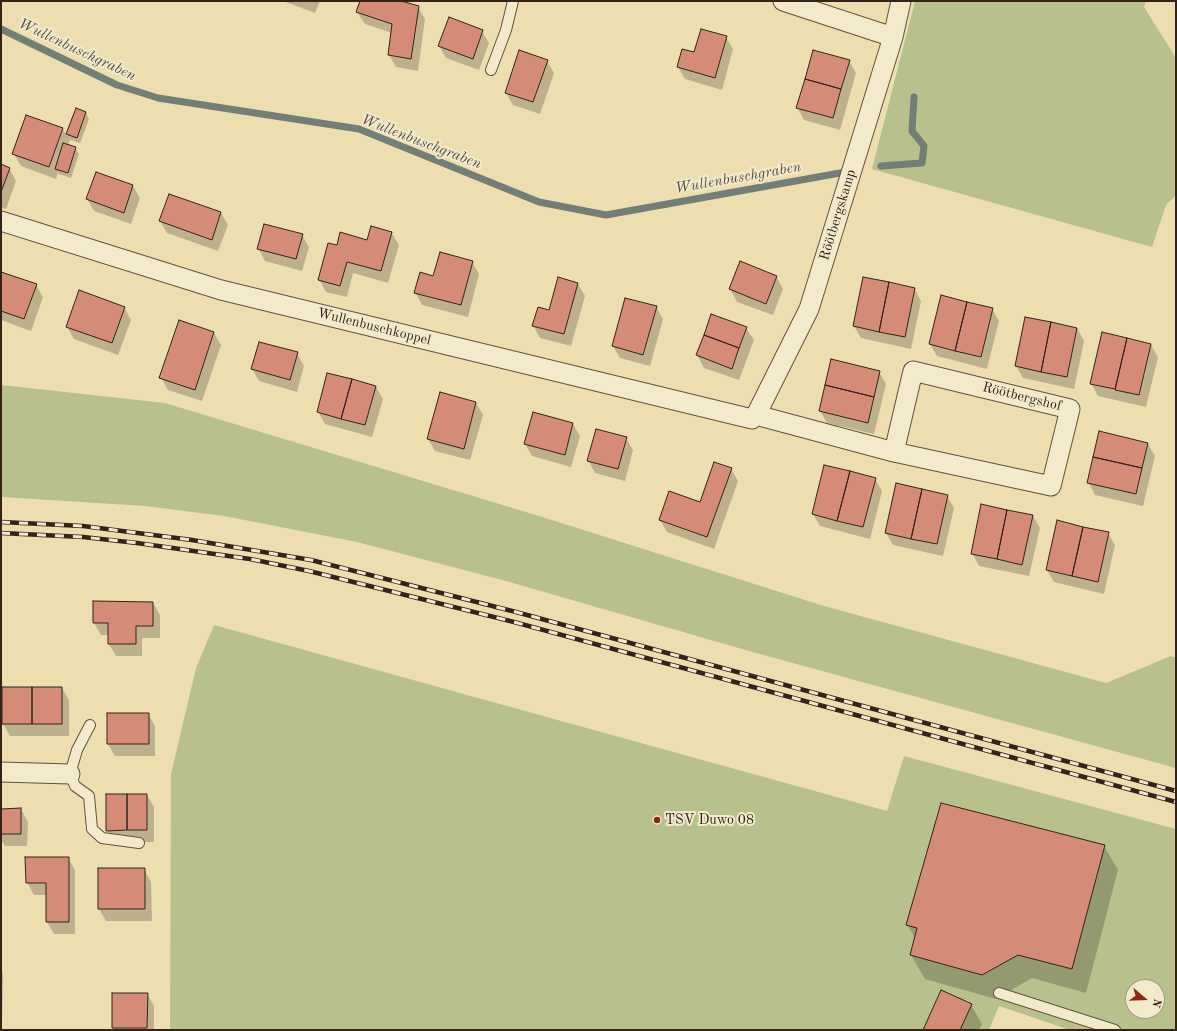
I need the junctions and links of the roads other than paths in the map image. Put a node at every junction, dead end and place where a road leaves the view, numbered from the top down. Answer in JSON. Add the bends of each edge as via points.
{"nodes":[{"id":1,"x":513,"y":1,"type":"edge"},
{"id":2,"x":783,"y":1,"type":"edge"},
{"id":3,"x":901,"y":1,"type":"edge"},
{"id":4,"x":893,"y":37,"type":"junction"},
{"id":5,"x":491,"y":70,"type":"dead end"},
{"id":6,"x":1,"y":221,"type":"edge"},
{"id":7,"x":754,"y":417,"type":"junction"},
{"id":8,"x":894,"y":452,"type":"junction"},
{"id":9,"x":90,"y":725,"type":"dead end"},
{"id":10,"x":1,"y":772,"type":"edge"},
{"id":11,"x":70,"y":774,"type":"junction"},
{"id":12,"x":139,"y":843,"type":"dead end"},
{"id":13,"x":999,"y":993,"type":"dead end"},
{"id":14,"x":1115,"y":1030,"type":"edge"}],
"edges":[{"from":1,"to":5,"type":"lane","via":[[506,30]]},
{"from":2,"to":4,"type":"street"},
{"from":3,"to":4,"type":"street","name":"Röötbergskamp"},
{"from":4,"to":7,"type":"street","name":"Röötbergskamp","via":[[809,309]]},
{"from":6,"to":7,"type":"street","name":"Wullenbuschkoppel","via":[[221,290]]},
{"from":7,"to":8,"type":"street","name":"Röötbergshof"},
{"from":8,"to":8,"type":"street","name":"Röötbergshof","via":[[1051,486],[1070,409],[913,371]]},
{"from":9,"to":11,"type":"lane","via":[[77,750]]},
{"from":10,"to":11,"type":"street"},
{"from":11,"to":12,"type":"lane","via":[[75,786],[89,796],[92,829],[102,838]]},
{"from":13,"to":14,"type":"lane"}]}
